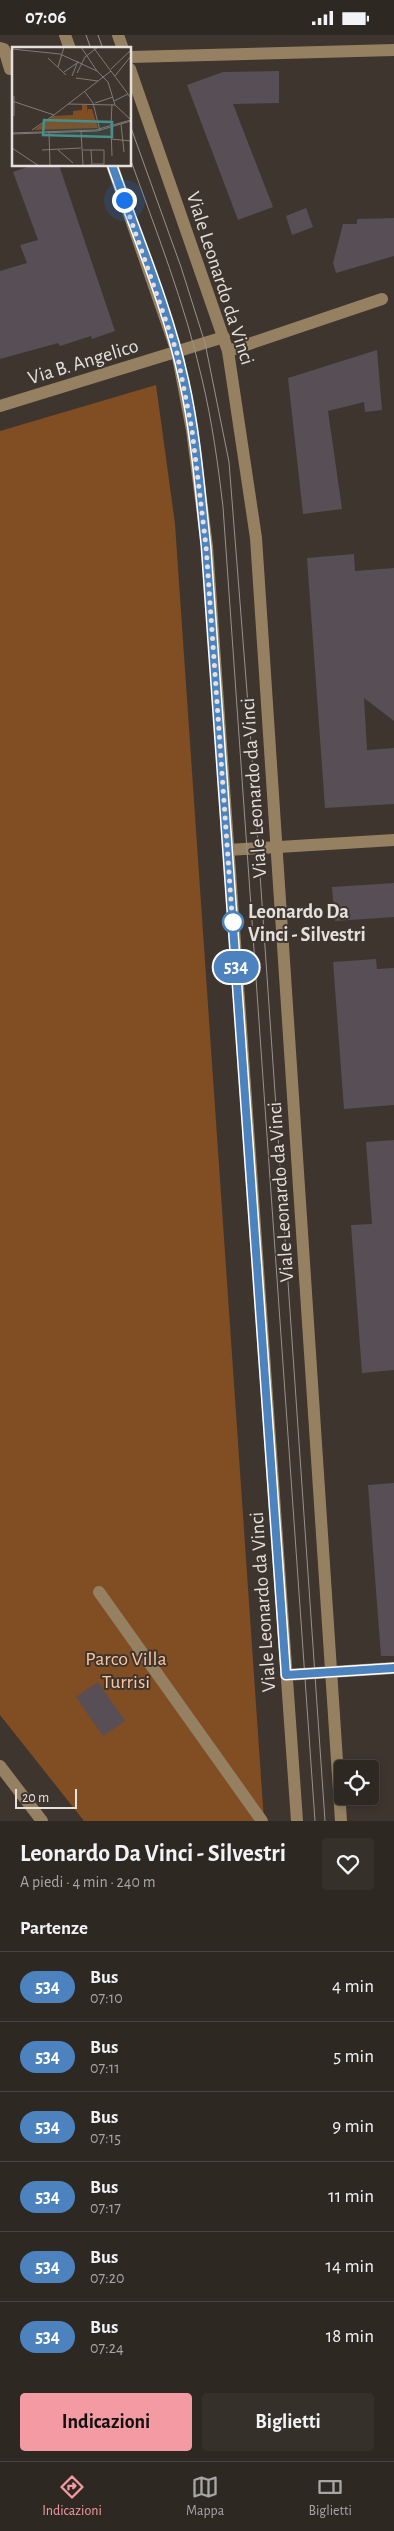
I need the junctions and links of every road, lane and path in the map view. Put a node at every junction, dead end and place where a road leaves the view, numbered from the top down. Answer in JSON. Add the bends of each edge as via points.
{"nodes":[{"id":1,"x":65,"y":35,"type":"edge"},
{"id":2,"x":118,"y":35,"type":"edge"},
{"id":3,"x":69,"y":47,"type":"edge"},
{"id":4,"x":122,"y":47,"type":"edge"},
{"id":5,"x":0,"y":48,"type":"edge"},
{"id":6,"x":394,"y":50,"type":"edge"},
{"id":7,"x":131,"y":57,"type":"edge"},
{"id":8,"x":12,"y":69,"type":"edge"},
{"id":9,"x":131,"y":72,"type":"edge"},
{"id":10,"x":112,"y":166,"type":"edge"},
{"id":11,"x":382,"y":299,"type":"dead end"},
{"id":12,"x":224,"y":337,"type":"junction"},
{"id":13,"x":228,"y":351,"type":"junction"},
{"id":14,"x":177,"y":353,"type":"junction"},
{"id":15,"x":0,"y":406,"type":"edge"},
{"id":16,"x":394,"y":840,"type":"edge"},
{"id":17,"x":276,"y":847,"type":"junction"},
{"id":18,"x":228,"y":850,"type":"junction"},
{"id":19,"x":99,"y":1593,"type":"dead end"},
{"id":20,"x":394,"y":1668,"type":"edge"},
{"id":21,"x":330,"y":1672,"type":"junction"},
{"id":22,"x":286,"y":1675,"type":"junction"},
{"id":23,"x":0,"y":1766,"type":"edge"},
{"id":24,"x":42,"y":1821,"type":"edge"},
{"id":25,"x":262,"y":1821,"type":"edge"},
{"id":26,"x":297,"y":1821,"type":"edge"},
{"id":27,"x":341,"y":1821,"type":"edge"}],
"edges":[{"from":1,"to":3,"type":"street"},
{"from":2,"to":4,"type":"street"},
{"from":5,"to":8,"type":"street","via":[[4,49]]},
{"from":6,"to":7,"type":"street"},
{"from":9,"to":12,"type":"street","name":"Viale Leonardo da Vinci"},
{"from":10,"to":14,"type":"street","name":"Viale Leonardo da Vinci"},
{"from":11,"to":13,"type":"street"},
{"from":12,"to":13,"type":"street","name":"Viale Leonardo da Vinci"},
{"from":12,"to":14,"type":"street","name":"Via B. Angelico"},
{"from":13,"to":17,"type":"street","name":"Viale Leonardo da Vinci","via":[[256,538]]},
{"from":14,"to":15,"type":"street","name":"Via B. Angelico"},
{"from":14,"to":18,"type":"street","name":"Viale Leonardo da Vinci","via":[[192,430],[206,546]]},
{"from":16,"to":17,"type":"street"},
{"from":17,"to":18,"type":"street"},
{"from":17,"to":21,"type":"street","name":"Viale Leonardo da Vinci"},
{"from":18,"to":22,"type":"street","name":"Viale Leonardo da Vinci"},
{"from":19,"to":25,"type":"street"},
{"from":20,"to":21,"type":"street"},
{"from":21,"to":22,"type":"street"},
{"from":21,"to":27,"type":"street","name":"Viale Leonardo da Vinci"},
{"from":22,"to":26,"type":"street","name":"Viale Leonardo da Vinci"},
{"from":23,"to":24,"type":"street"}]}
